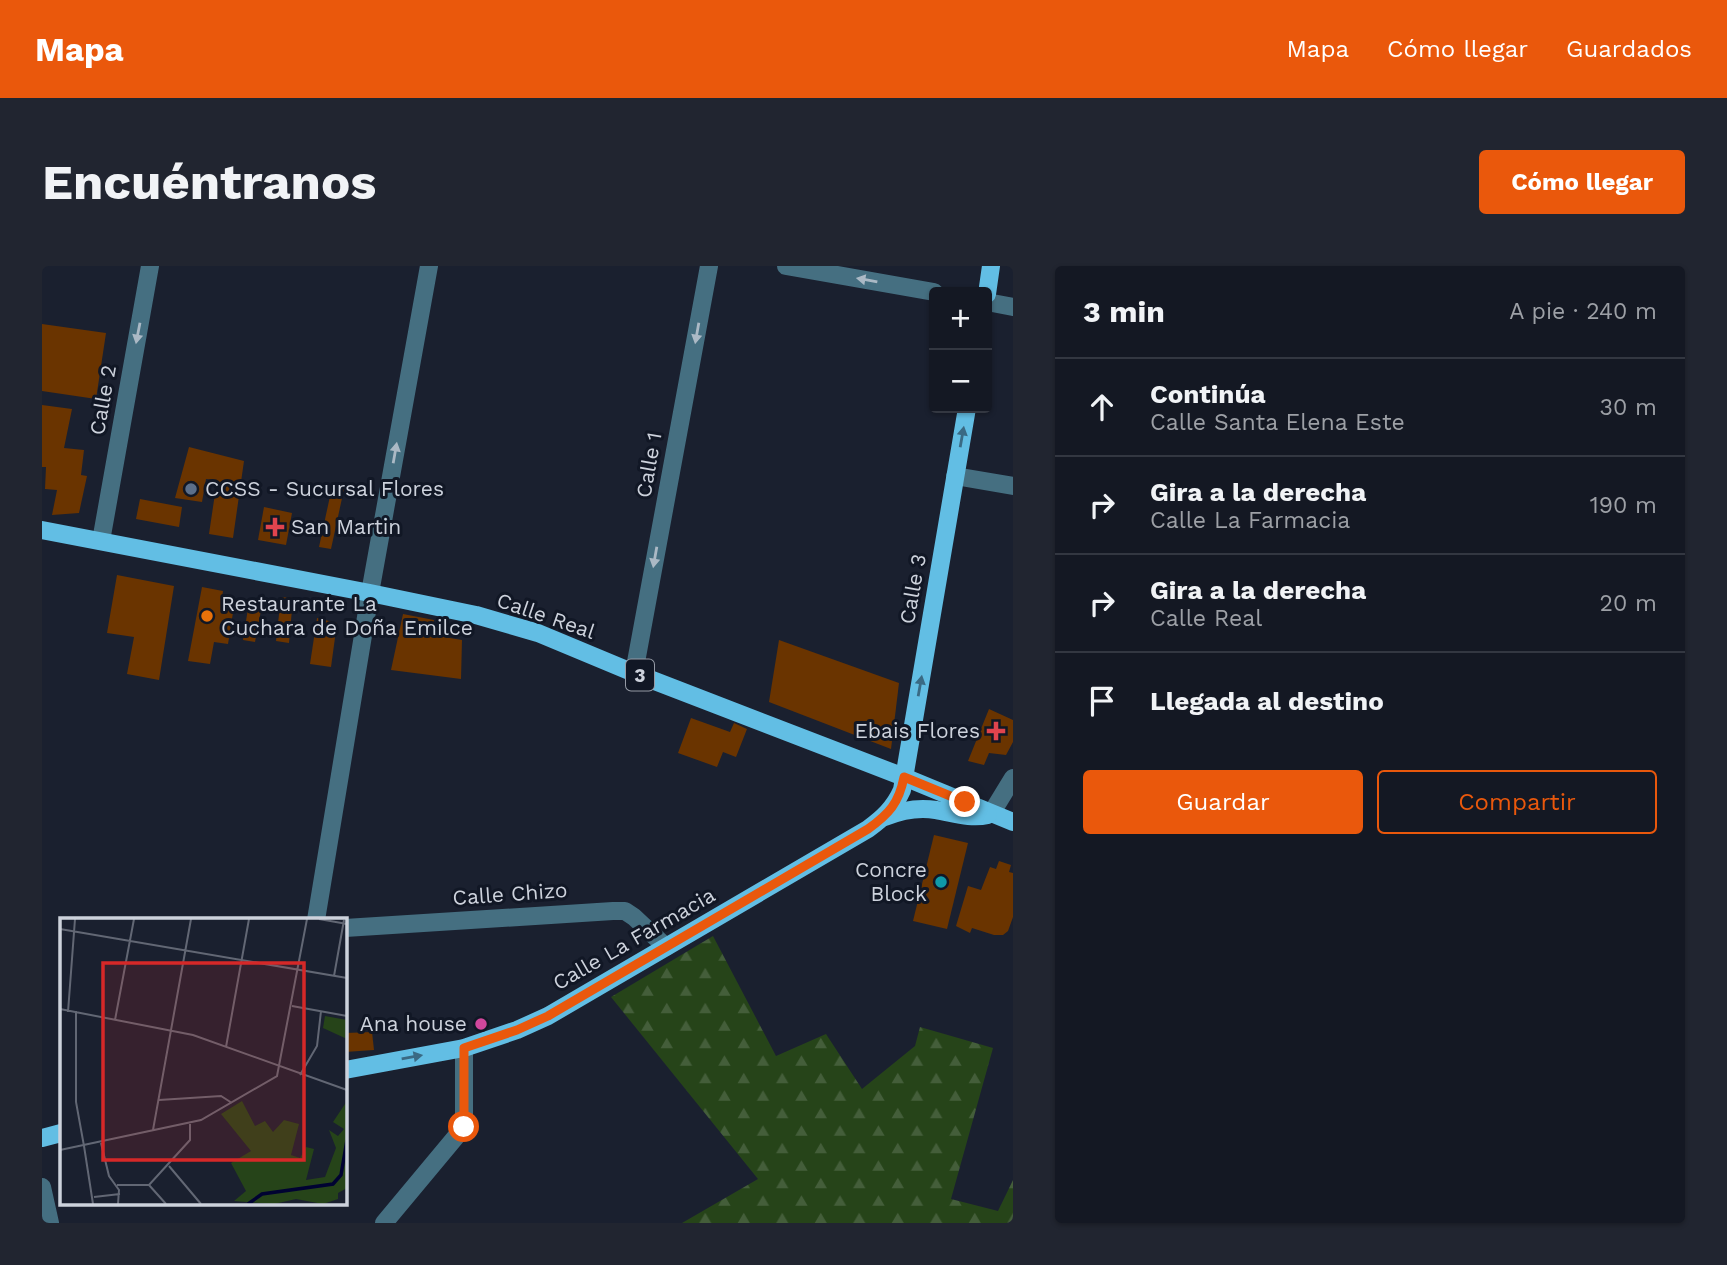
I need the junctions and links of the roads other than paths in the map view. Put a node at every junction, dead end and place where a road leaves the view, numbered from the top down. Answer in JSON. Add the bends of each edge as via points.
{"nodes":[{"id":1,"x":150,"y":266,"type":"edge"},
{"id":2,"x":429,"y":266,"type":"edge"},
{"id":3,"x":709,"y":266,"type":"edge"},
{"id":4,"x":786,"y":266,"type":"edge"},
{"id":5,"x":992,"y":266,"type":"edge"},
{"id":6,"x":988,"y":287,"type":"edge"},
{"id":7,"x":929,"y":291,"type":"edge"},
{"id":8,"x":992,"y":303,"type":"edge"},
{"id":9,"x":1013,"y":307,"type":"edge"},
{"id":10,"x":966,"y":413,"type":"edge"},
{"id":11,"x":955,"y":476,"type":"junction"},
{"id":12,"x":1013,"y":486,"type":"edge"},
{"id":13,"x":42,"y":530,"type":"edge"},
{"id":14,"x":101,"y":541,"type":"junction"},
{"id":15,"x":370,"y":593,"type":"junction"},
{"id":16,"x":634,"y":673,"type":"junction"},
{"id":17,"x":904,"y":777,"type":"junction"},
{"id":18,"x":1013,"y":778,"type":"edge"},
{"id":19,"x":991,"y":814,"type":"junction"},
{"id":20,"x":885,"y":817,"type":"junction"},
{"id":21,"x":1013,"y":822,"type":"edge"},
{"id":22,"x":316,"y":918,"type":"edge"},
{"id":23,"x":346,"y":928,"type":"edge"},
{"id":24,"x":666,"y":947,"type":"junction"},
{"id":25,"x":464,"y":1048,"type":"junction"},
{"id":26,"x":346,"y":1069,"type":"edge"},
{"id":27,"x":60,"y":1133,"type":"edge"},
{"id":28,"x":42,"y":1138,"type":"edge"},
{"id":29,"x":42,"y":1187,"type":"edge"},
{"id":30,"x":50,"y":1223,"type":"edge"},
{"id":31,"x":384,"y":1223,"type":"edge"}],
"edges":[{"from":1,"to":14,"type":"street","name":"Calle 2","one_way":true},
{"from":15,"to":2,"type":"street","one_way":true},
{"from":3,"to":16,"type":"street","name":"Calle 1","one_way":true},
{"from":7,"to":4,"type":"street","one_way":true},
{"from":5,"to":6,"type":"main road"},
{"from":8,"to":9,"type":"street"},
{"from":11,"to":10,"type":"main road","name":"Calle 3","one_way":true},
{"from":11,"to":12,"type":"street"},
{"from":17,"to":11,"type":"main road","name":"Calle 3","one_way":true},
{"from":13,"to":14,"type":"main road","name":"Calle Real","number":"3"},
{"from":14,"to":15,"type":"main road","name":"Calle Real","number":"3"},
{"from":15,"to":16,"type":"main road","name":"Calle Real","number":"3","via":[[476,615],[538,634]]},
{"from":15,"to":22,"type":"street"},
{"from":16,"to":17,"type":"main road","name":"Calle Real","number":"3"},
{"from":17,"to":19,"type":"main road","name":"Calle Real","number":"3"},
{"from":17,"to":20,"type":"main road","name":"Calle La Farmacia","via":[[897,801]]},
{"from":18,"to":19,"type":"street"},
{"from":19,"to":20,"type":"main road","via":[[976,817],[913,809]]},
{"from":19,"to":21,"type":"main road","name":"Calle Real","number":"3"},
{"from":20,"to":24,"type":"main road","name":"Calle La Farmacia"},
{"from":23,"to":24,"type":"street","name":"Calle Chizo","via":[[625,911]]},
{"from":24,"to":25,"type":"main road","name":"Calle La Farmacia","via":[[548,1016]]},
{"from":26,"to":25,"type":"main road","name":"Calle La Farmacia","one_way":true},
{"from":25,"to":31,"type":"street","via":[[464,1127]]},
{"from":27,"to":28,"type":"main road"},
{"from":29,"to":30,"type":"street"}]}
